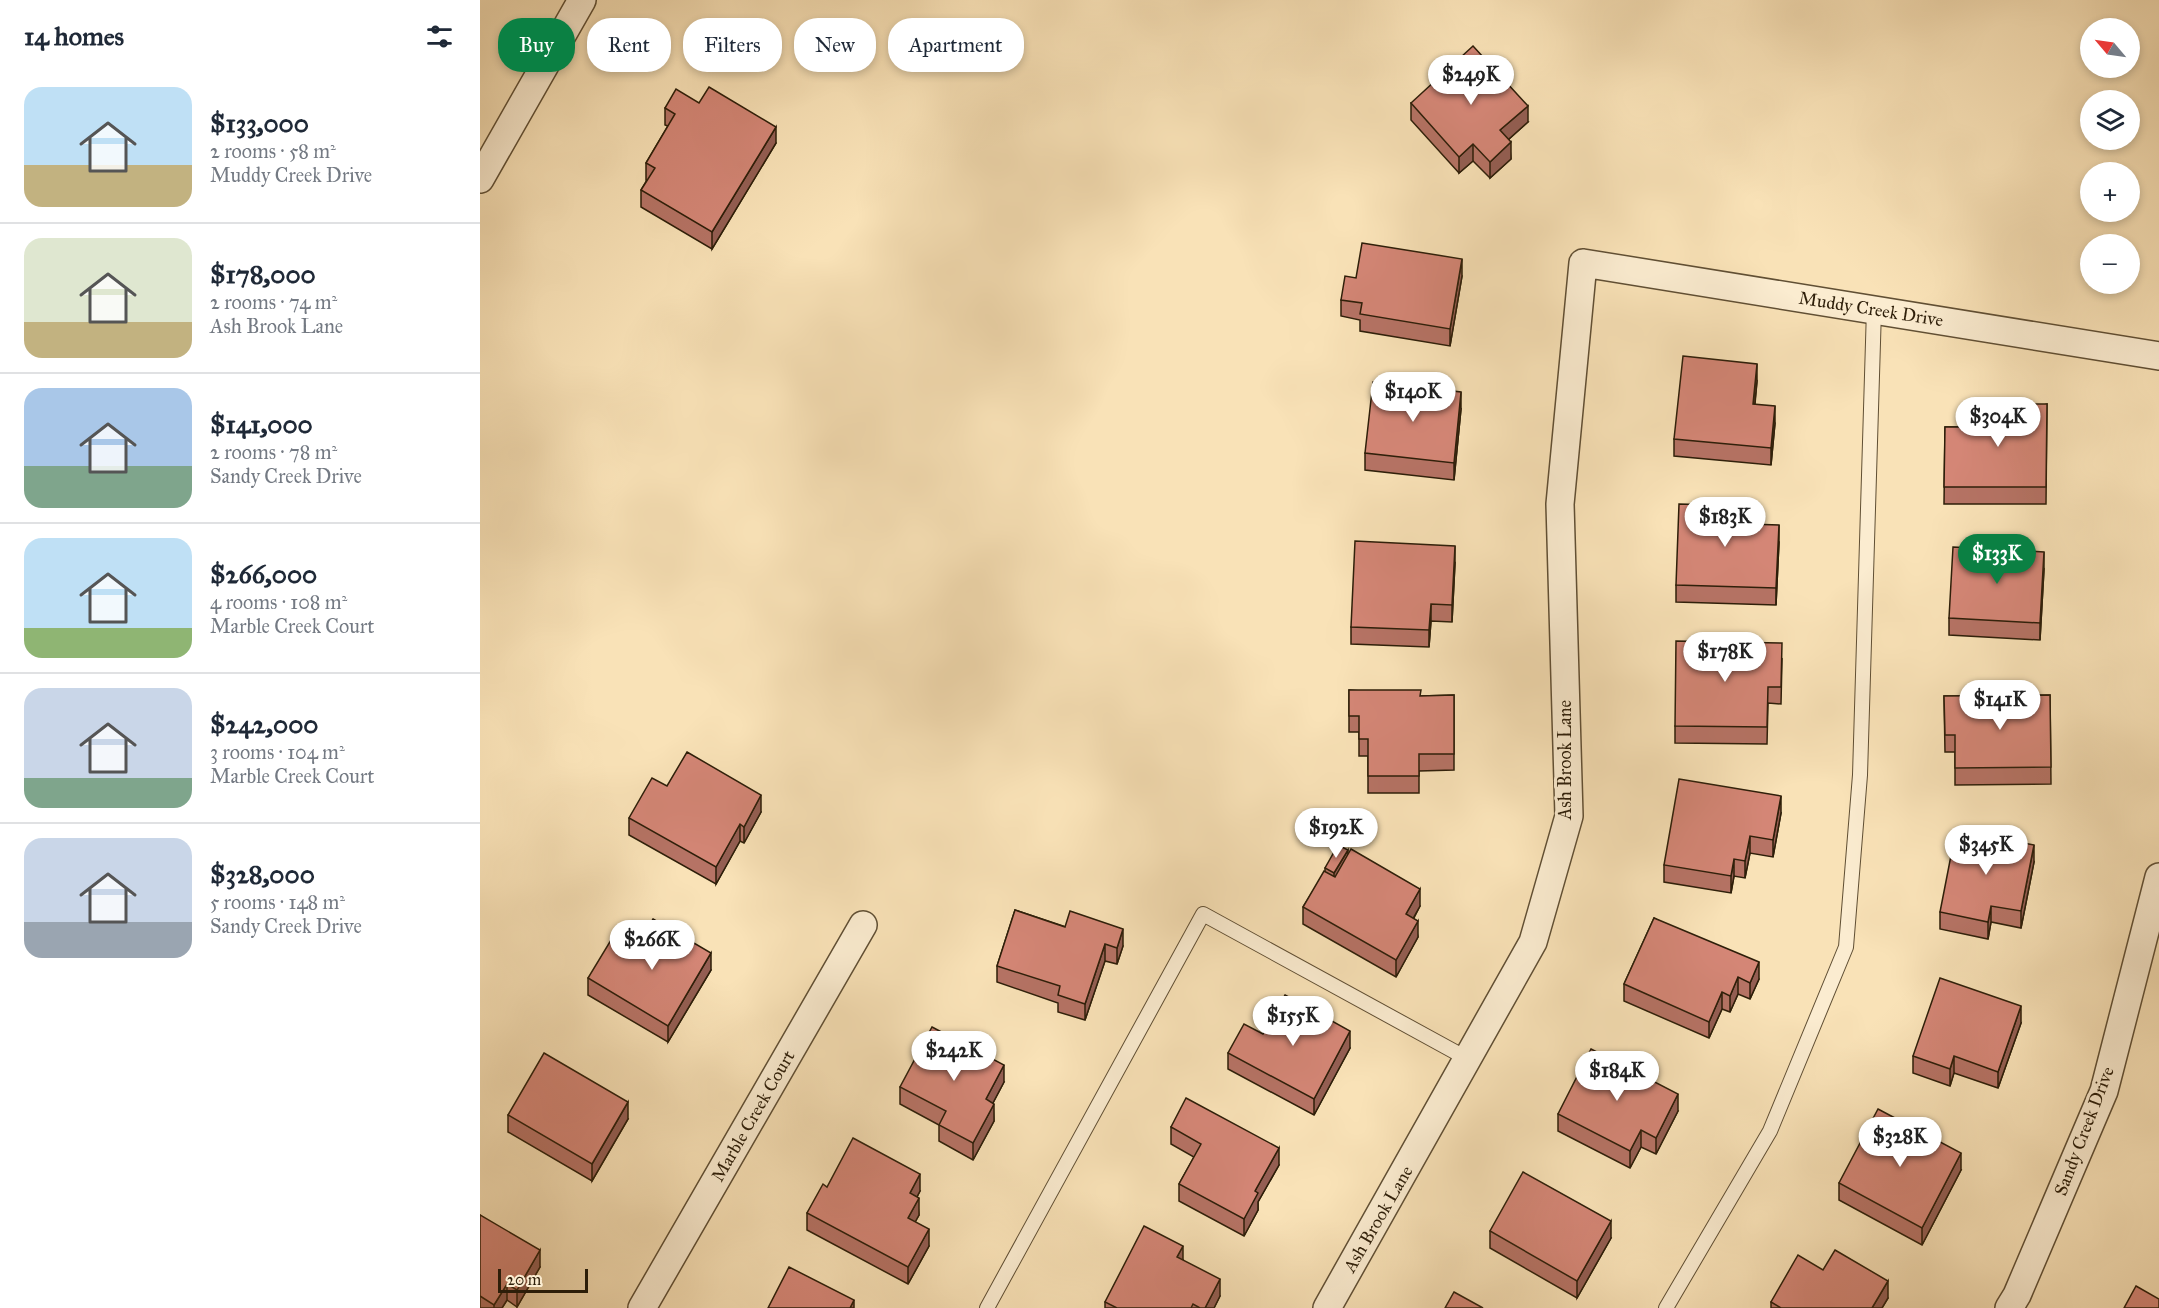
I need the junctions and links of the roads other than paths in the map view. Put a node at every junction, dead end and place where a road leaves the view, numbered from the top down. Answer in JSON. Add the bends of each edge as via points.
{"nodes":[{"id":1,"x":582,"y":0,"type":"edge"},
{"id":2,"x":480,"y":179,"type":"edge"},
{"id":3,"x":1583,"y":263,"type":"joint"},
{"id":4,"x":1874,"y":309,"type":"junction"},
{"id":5,"x":2159,"y":356,"type":"edge"},
{"id":6,"x":2159,"y":877,"type":"edge"},
{"id":7,"x":863,"y":924,"type":"dead end"},
{"id":8,"x":1468,"y":1059,"type":"junction"},
{"id":9,"x":642,"y":1308,"type":"edge"},
{"id":10,"x":987,"y":1308,"type":"edge"},
{"id":11,"x":1327,"y":1308,"type":"edge"},
{"id":12,"x":1666,"y":1308,"type":"edge"},
{"id":13,"x":2009,"y":1308,"type":"edge"}],
"edges":[{"from":1,"to":2,"type":"street"},
{"from":3,"to":4,"type":"street","name":"Muddy Creek Drive"},
{"from":3,"to":8,"type":"street","name":"Ash Brook Lane","via":[[1560,504],[1569,816],[1533,942]]},
{"from":4,"to":5,"type":"street","name":"Muddy Creek Drive"},
{"from":4,"to":12,"type":"lane","via":[[1860,775],[1846,947],[1770,1131]]},
{"from":6,"to":13,"type":"street","name":"Sandy Creek Drive","via":[[2104,1091]]},
{"from":7,"to":9,"type":"street","name":"Marble Creek Court"},
{"from":8,"to":10,"type":"lane","via":[[1203,914]]},
{"from":8,"to":11,"type":"street","name":"Ash Brook Lane"}]}
